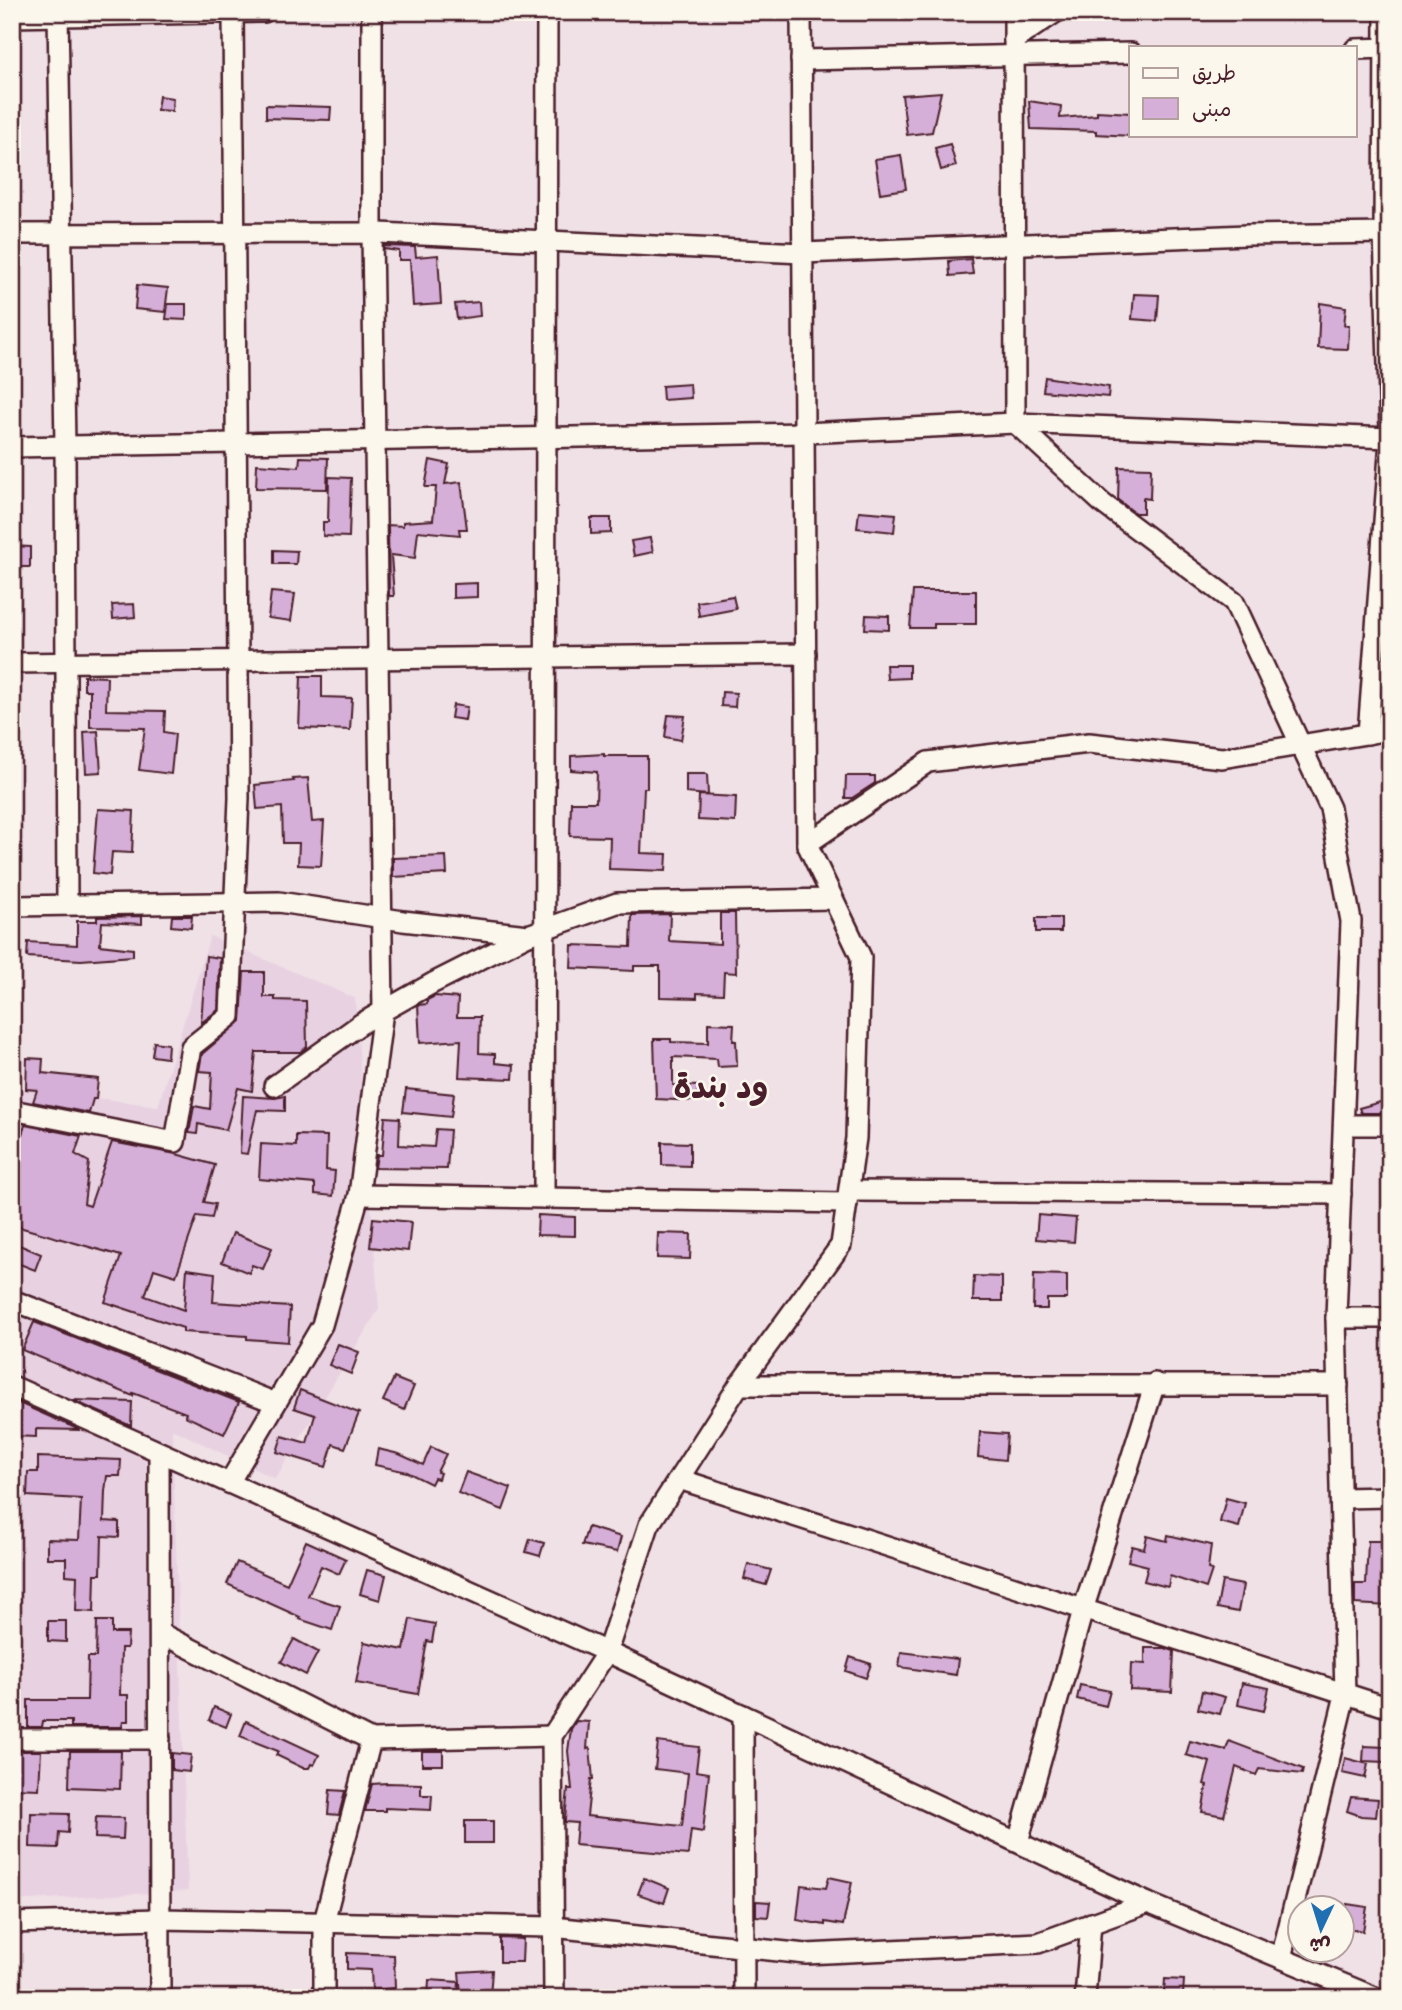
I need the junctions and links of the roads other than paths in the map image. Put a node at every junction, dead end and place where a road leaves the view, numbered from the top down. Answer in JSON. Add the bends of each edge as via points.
{"nodes":[{"id":1,"x":233,"y":12,"type":"edge"},
{"id":2,"x":264,"y":12,"type":"edge"},
{"id":3,"x":372,"y":12,"type":"edge"},
{"id":4,"x":547,"y":12,"type":"edge"},
{"id":5,"x":801,"y":12,"type":"edge"},
{"id":6,"x":1014,"y":12,"type":"edge"},
{"id":7,"x":1056,"y":12,"type":"edge"},
{"id":8,"x":1385,"y":12,"type":"edge"},
{"id":9,"x":58,"y":14,"type":"edge"},
{"id":10,"x":12,"y":17,"type":"edge"},
{"id":11,"x":1014,"y":48,"type":"junction"},
{"id":12,"x":1387,"y":48,"type":"edge"},
{"id":13,"x":1356,"y":49,"type":"edge"},
{"id":14,"x":1129,"y":53,"type":"edge"},
{"id":15,"x":802,"y":60,"type":"junction"},
{"id":16,"x":372,"y":233,"type":"junction"},
{"id":17,"x":1387,"y":233,"type":"edge"},
{"id":18,"x":12,"y":234,"type":"edge"},
{"id":19,"x":62,"y":234,"type":"junction"},
{"id":20,"x":233,"y":234,"type":"junction"},
{"id":21,"x":546,"y":241,"type":"junction"},
{"id":22,"x":1014,"y":244,"type":"junction"},
{"id":23,"x":803,"y":253,"type":"junction"},
{"id":24,"x":1016,"y":423,"type":"junction"},
{"id":25,"x":1390,"y":431,"type":"edge"},
{"id":26,"x":804,"y":433,"type":"junction"},
{"id":27,"x":546,"y":438,"type":"junction"},
{"id":28,"x":1390,"y":440,"type":"edge"},
{"id":29,"x":375,"y":441,"type":"junction"},
{"id":30,"x":237,"y":443,"type":"junction"},
{"id":31,"x":65,"y":446,"type":"junction"},
{"id":32,"x":12,"y":447,"type":"edge"},
{"id":33,"x":806,"y":654,"type":"junction"},
{"id":34,"x":545,"y":657,"type":"junction"},
{"id":35,"x":378,"y":659,"type":"junction"},
{"id":36,"x":238,"y":660,"type":"junction"},
{"id":37,"x":12,"y":663,"type":"edge"},
{"id":38,"x":66,"y":663,"type":"junction"},
{"id":39,"x":1390,"y":730,"type":"edge"},
{"id":40,"x":1367,"y":734,"type":"junction"},
{"id":41,"x":1302,"y":746,"type":"junction"},
{"id":42,"x":807,"y":844,"type":"junction"},
{"id":43,"x":833,"y":899,"type":"junction"},
{"id":44,"x":235,"y":902,"type":"junction"},
{"id":45,"x":67,"y":905,"type":"junction"},
{"id":46,"x":12,"y":906,"type":"edge"},
{"id":47,"x":382,"y":918,"type":"junction"},
{"id":48,"x":536,"y":932,"type":"junction"},
{"id":49,"x":383,"y":1011,"type":"junction"},
{"id":50,"x":275,"y":1086,"type":"dead end"},
{"id":51,"x":12,"y":1110,"type":"edge"},
{"id":52,"x":1344,"y":1125,"type":"junction"},
{"id":53,"x":1390,"y":1125,"type":"edge"},
{"id":54,"x":1341,"y":1194,"type":"junction"},
{"id":55,"x":359,"y":1195,"type":"junction"},
{"id":56,"x":848,"y":1197,"type":"junction"},
{"id":57,"x":544,"y":1198,"type":"junction"},
{"id":58,"x":12,"y":1300,"type":"edge"},
{"id":59,"x":1336,"y":1318,"type":"junction"},
{"id":60,"x":1390,"y":1318,"type":"edge"},
{"id":61,"x":1155,"y":1383,"type":"junction"},
{"id":62,"x":739,"y":1385,"type":"junction"},
{"id":63,"x":1338,"y":1385,"type":"junction"},
{"id":64,"x":12,"y":1386,"type":"edge"},
{"id":65,"x":276,"y":1403,"type":"junction"},
{"id":66,"x":159,"y":1452,"type":"junction"},
{"id":67,"x":678,"y":1479,"type":"junction"},
{"id":68,"x":229,"y":1483,"type":"junction"},
{"id":69,"x":1340,"y":1497,"type":"junction"},
{"id":70,"x":1390,"y":1497,"type":"edge"},
{"id":71,"x":1083,"y":1609,"type":"junction"},
{"id":72,"x":159,"y":1633,"type":"junction"},
{"id":73,"x":607,"y":1652,"type":"junction"},
{"id":74,"x":1346,"y":1695,"type":"junction"},
{"id":75,"x":1390,"y":1708,"type":"edge"},
{"id":76,"x":743,"y":1715,"type":"junction"},
{"id":77,"x":552,"y":1736,"type":"junction"},
{"id":78,"x":160,"y":1739,"type":"junction"},
{"id":79,"x":12,"y":1740,"type":"edge"},
{"id":80,"x":371,"y":1740,"type":"junction"},
{"id":81,"x":1018,"y":1842,"type":"junction"},
{"id":82,"x":1148,"y":1903,"type":"junction"},
{"id":83,"x":160,"y":1919,"type":"junction"},
{"id":84,"x":324,"y":1922,"type":"junction"},
{"id":85,"x":12,"y":1923,"type":"edge"},
{"id":86,"x":1091,"y":1923,"type":"junction"},
{"id":87,"x":554,"y":1927,"type":"junction"},
{"id":88,"x":743,"y":1947,"type":"junction"},
{"id":89,"x":1281,"y":1958,"type":"junction"},
{"id":90,"x":160,"y":1998,"type":"edge"},
{"id":91,"x":324,"y":1998,"type":"edge"},
{"id":92,"x":554,"y":1998,"type":"edge"},
{"id":93,"x":744,"y":1998,"type":"edge"},
{"id":94,"x":1085,"y":1998,"type":"edge"},
{"id":95,"x":1377,"y":1998,"type":"edge"}],
"edges":[{"from":1,"to":2,"type":"street"},
{"from":1,"to":9,"type":"street"},
{"from":1,"to":20,"type":"street"},
{"from":3,"to":16,"type":"street"},
{"from":4,"to":21,"type":"street"},
{"from":5,"to":15,"type":"street"},
{"from":6,"to":11,"type":"street"},
{"from":7,"to":11,"type":"street"},
{"from":8,"to":12,"type":"street"},
{"from":9,"to":10,"type":"street"},
{"from":9,"to":19,"type":"street"},
{"from":11,"to":14,"type":"street"},
{"from":11,"to":15,"type":"street"},
{"from":11,"to":22,"type":"street"},
{"from":12,"to":13,"type":"street"},
{"from":12,"to":17,"type":"street"},
{"from":15,"to":23,"type":"street"},
{"from":16,"to":20,"type":"street"},
{"from":16,"to":21,"type":"street"},
{"from":16,"to":29,"type":"street"},
{"from":17,"to":22,"type":"street"},
{"from":17,"to":25,"type":"street"},
{"from":18,"to":19,"type":"street"},
{"from":19,"to":20,"type":"street"},
{"from":19,"to":31,"type":"street"},
{"from":20,"to":30,"type":"street"},
{"from":21,"to":23,"type":"street"},
{"from":21,"to":27,"type":"street"},
{"from":22,"to":23,"type":"street"},
{"from":22,"to":24,"type":"street"},
{"from":23,"to":26,"type":"street"},
{"from":24,"to":26,"type":"street"},
{"from":24,"to":28,"type":"street"},
{"from":24,"to":41,"type":"street","via":[[1102,503],[1234,602]]},
{"from":26,"to":27,"type":"street"},
{"from":26,"to":33,"type":"street"},
{"from":27,"to":29,"type":"street"},
{"from":27,"to":34,"type":"street"},
{"from":28,"to":40,"type":"street"},
{"from":29,"to":30,"type":"street"},
{"from":29,"to":35,"type":"street"},
{"from":30,"to":31,"type":"street"},
{"from":30,"to":36,"type":"street"},
{"from":31,"to":32,"type":"street"},
{"from":31,"to":38,"type":"street"},
{"from":33,"to":34,"type":"street"},
{"from":33,"to":42,"type":"street"},
{"from":34,"to":35,"type":"street"},
{"from":34,"to":48,"type":"street"},
{"from":35,"to":36,"type":"street"},
{"from":35,"to":47,"type":"street"},
{"from":36,"to":38,"type":"street"},
{"from":36,"to":44,"type":"street"},
{"from":37,"to":38,"type":"street"},
{"from":38,"to":45,"type":"street"},
{"from":39,"to":40,"type":"street"},
{"from":40,"to":41,"type":"street"},
{"from":41,"to":42,"type":"street","via":[[1222,758],[1089,743],[928,762]]},
{"from":41,"to":52,"type":"street","via":[[1331,808],[1351,921]]},
{"from":42,"to":43,"type":"street"},
{"from":43,"to":48,"type":"street","via":[[617,903]]},
{"from":43,"to":56,"type":"street","via":[[861,957],[856,1139]]},
{"from":44,"to":45,"type":"street"},
{"from":44,"to":47,"type":"street","via":[[279,902]]},
{"from":44,"to":51,"type":"street","via":[[230,1016],[191,1047],[175,1142]]},
{"from":45,"to":46,"type":"street"},
{"from":47,"to":48,"type":"street"},
{"from":47,"to":49,"type":"street"},
{"from":48,"to":49,"type":"street"},
{"from":48,"to":57,"type":"street"},
{"from":49,"to":50,"type":"street"},
{"from":49,"to":55,"type":"street"},
{"from":52,"to":53,"type":"street"},
{"from":52,"to":54,"type":"street"},
{"from":54,"to":56,"type":"street"},
{"from":54,"to":59,"type":"street"},
{"from":55,"to":57,"type":"street"},
{"from":55,"to":65,"type":"street","via":[[322,1325]]},
{"from":56,"to":57,"type":"street"},
{"from":56,"to":62,"type":"street","via":[[841,1245]]},
{"from":58,"to":65,"type":"street"},
{"from":59,"to":60,"type":"street"},
{"from":59,"to":63,"type":"street"},
{"from":61,"to":62,"type":"street"},
{"from":61,"to":63,"type":"street"},
{"from":61,"to":71,"type":"street"},
{"from":62,"to":67,"type":"street"},
{"from":63,"to":69,"type":"street"},
{"from":64,"to":66,"type":"street"},
{"from":65,"to":68,"type":"street"},
{"from":66,"to":68,"type":"street"},
{"from":66,"to":72,"type":"street"},
{"from":67,"to":71,"type":"street"},
{"from":67,"to":73,"type":"street","via":[[649,1525]]},
{"from":68,"to":73,"type":"street"},
{"from":69,"to":70,"type":"street"},
{"from":69,"to":74,"type":"street"},
{"from":71,"to":74,"type":"street"},
{"from":71,"to":81,"type":"street"},
{"from":72,"to":78,"type":"street"},
{"from":72,"to":80,"type":"street"},
{"from":73,"to":76,"type":"street"},
{"from":73,"to":77,"type":"street"},
{"from":74,"to":75,"type":"street"},
{"from":74,"to":89,"type":"street"},
{"from":76,"to":81,"type":"street"},
{"from":76,"to":88,"type":"street"},
{"from":77,"to":80,"type":"street"},
{"from":77,"to":87,"type":"street"},
{"from":78,"to":79,"type":"street"},
{"from":78,"to":83,"type":"street"},
{"from":80,"to":84,"type":"street"},
{"from":81,"to":82,"type":"street"},
{"from":82,"to":86,"type":"street"},
{"from":82,"to":89,"type":"street"},
{"from":83,"to":84,"type":"street"},
{"from":83,"to":85,"type":"street"},
{"from":83,"to":90,"type":"street"},
{"from":84,"to":87,"type":"street"},
{"from":84,"to":91,"type":"street"},
{"from":86,"to":88,"type":"street","via":[[1038,1943],[806,1954]]},
{"from":86,"to":94,"type":"street"},
{"from":87,"to":88,"type":"street"},
{"from":87,"to":92,"type":"street"},
{"from":88,"to":93,"type":"street"},
{"from":89,"to":95,"type":"street"}]}
